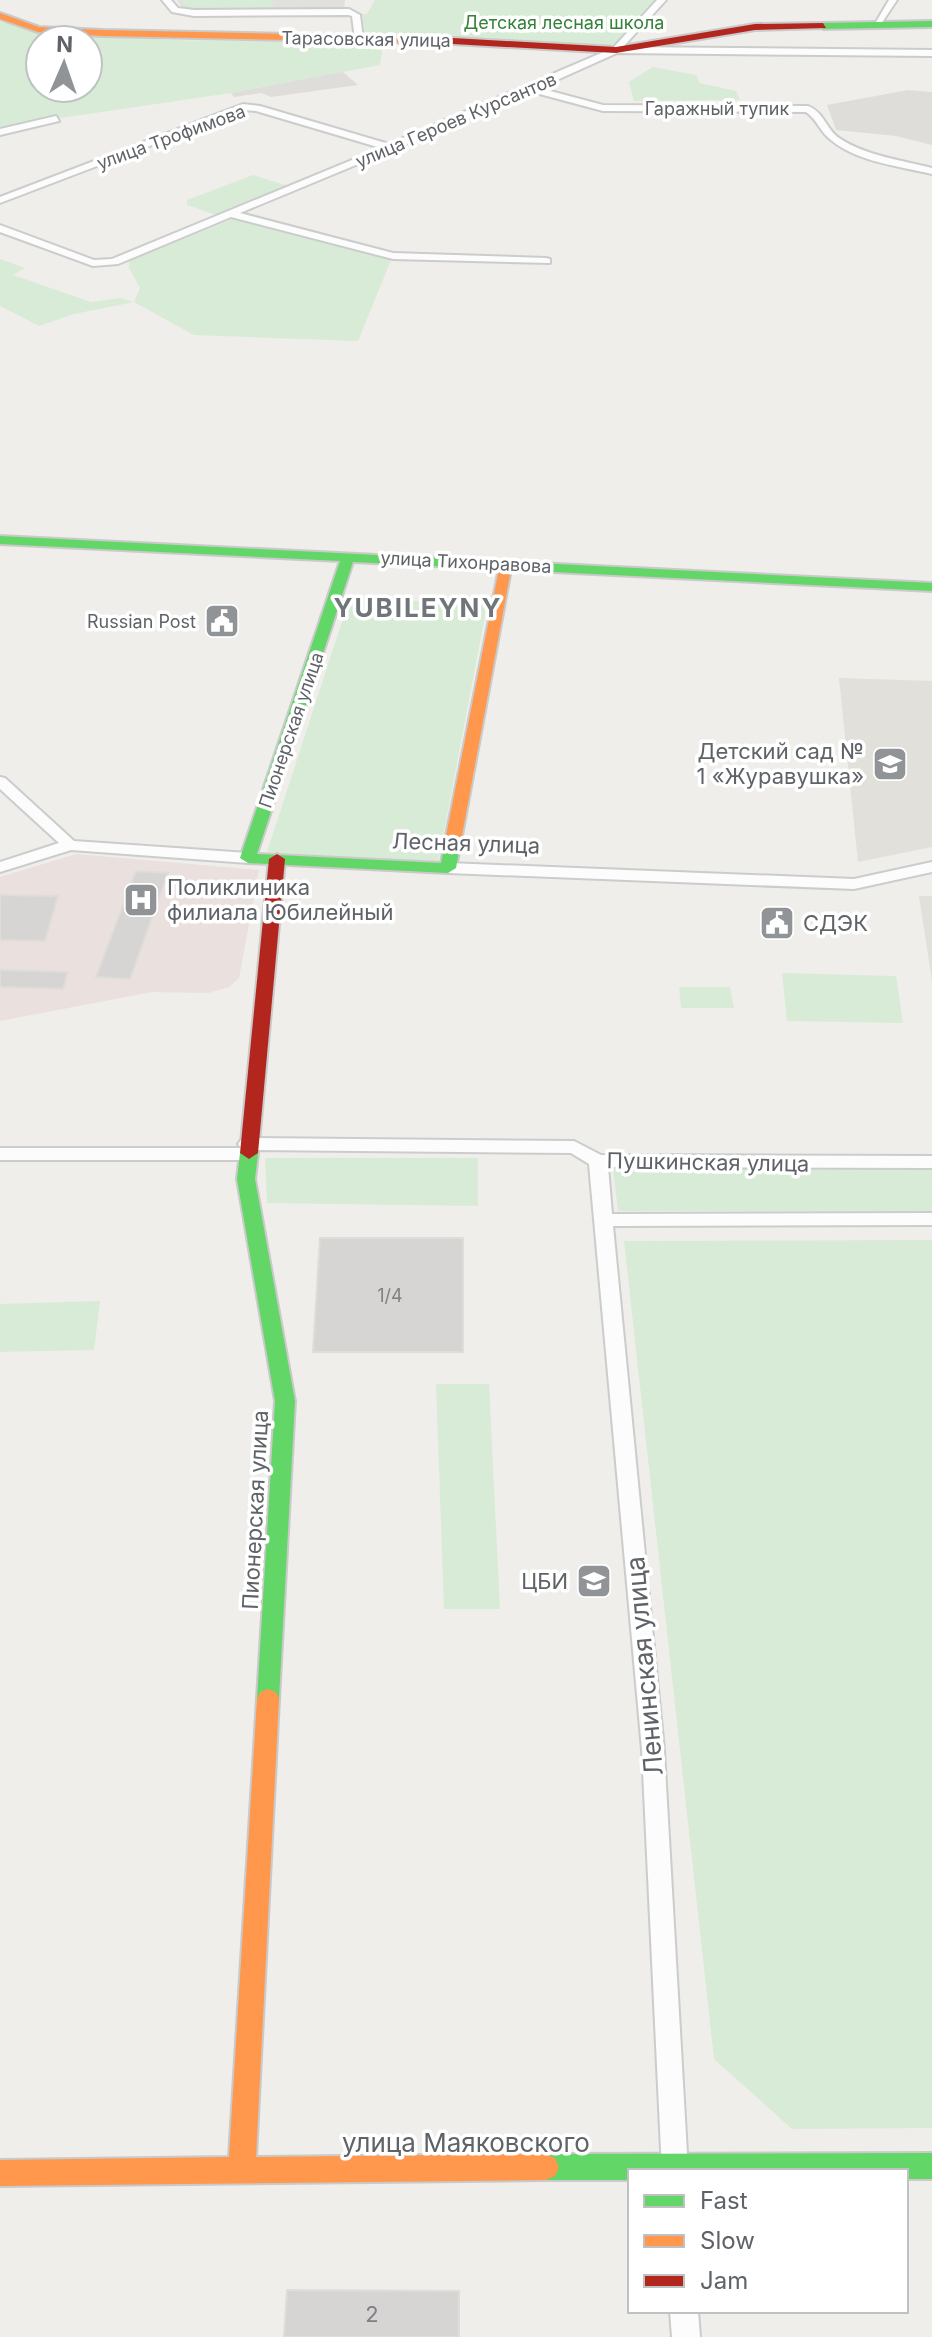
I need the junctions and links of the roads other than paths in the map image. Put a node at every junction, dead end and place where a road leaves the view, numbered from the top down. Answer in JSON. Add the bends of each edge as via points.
{"nodes":[{"id":1,"x":166,"y":0,"type":"edge"},
{"id":2,"x":662,"y":0,"type":"edge"},
{"id":3,"x":893,"y":0,"type":"edge"},
{"id":4,"x":0,"y":16,"type":"edge"},
{"id":5,"x":932,"y":24,"type":"edge"},
{"id":6,"x":876,"y":25,"type":"junction"},
{"id":7,"x":359,"y":39,"type":"junction"},
{"id":8,"x":616,"y":50,"type":"junction"},
{"id":9,"x":932,"y":53,"type":"edge"},
{"id":10,"x":531,"y":89,"type":"junction"},
{"id":11,"x":56,"y":119,"type":"dead end"},
{"id":12,"x":0,"y":132,"type":"edge"},
{"id":13,"x":391,"y":148,"type":"junction"},
{"id":14,"x":932,"y":171,"type":"edge"},
{"id":15,"x":0,"y":200,"type":"edge"},
{"id":16,"x":231,"y":214,"type":"junction"},
{"id":17,"x":0,"y":228,"type":"edge"},
{"id":18,"x":546,"y":261,"type":"dead end"},
{"id":19,"x":0,"y":540,"type":"edge"},
{"id":20,"x":506,"y":564,"type":"junction"},
{"id":21,"x":346,"y":566,"type":"junction"},
{"id":22,"x":932,"y":587,"type":"edge"},
{"id":23,"x":0,"y":781,"type":"edge"},
{"id":24,"x":70,"y":845,"type":"junction"},
{"id":25,"x":248,"y":858,"type":"junction"},
{"id":26,"x":277,"y":859,"type":"junction"},
{"id":27,"x":0,"y":867,"type":"edge"},
{"id":28,"x":932,"y":867,"type":"edge"},
{"id":29,"x":448,"y":868,"type":"junction"},
{"id":30,"x":247,"y":1149,"type":"junction"},
{"id":31,"x":0,"y":1154,"type":"edge"},
{"id":32,"x":598,"y":1161,"type":"junction"},
{"id":33,"x":932,"y":1162,"type":"edge"},
{"id":34,"x":932,"y":1219,"type":"edge"},
{"id":35,"x":603,"y":1220,"type":"junction"},
{"id":36,"x":932,"y":2166,"type":"edge"},
{"id":37,"x":242,"y":2168,"type":"junction"},
{"id":38,"x":675,"y":2169,"type":"edge"},
{"id":39,"x":739,"y":2169,"type":"edge"},
{"id":40,"x":628,"y":2170,"type":"edge"},
{"id":41,"x":0,"y":2173,"type":"edge"},
{"id":42,"x":684,"y":2313,"type":"edge"},
{"id":43,"x":686,"y":2337,"type":"edge"}],
"edges":[{"from":1,"to":7,"type":"street","via":[[175,10],[194,13],[349,12],[356,15]]},
{"from":2,"to":8,"type":"street"},
{"from":3,"to":6,"type":"street"},
{"from":4,"to":7,"type":"street","name":"Тарасовская улица","via":[[38,29]]},
{"from":5,"to":6,"type":"street","name":"Тарасовская улица"},
{"from":6,"to":8,"type":"street","name":"Тарасовская улица","via":[[755,27]]},
{"from":7,"to":8,"type":"street","name":"Тарасовская улица"},
{"from":8,"to":9,"type":"street","name":"улица Героев Курсантов"},
{"from":8,"to":10,"type":"street","name":"улица Героев Курсантов"},
{"from":10,"to":13,"type":"street","name":"улица Героев Курсантов"},
{"from":10,"to":14,"type":"street","name":"Гаражный тупик","via":[[603,108],[808,109],[816,112],[836,141]]},
{"from":11,"to":12,"type":"street"},
{"from":13,"to":15,"type":"street","name":"улица Трофимова","via":[[243,107]]},
{"from":13,"to":16,"type":"street","name":"улица Героев Курсантов"},
{"from":16,"to":17,"type":"street","name":"улица Героев Курсантов","via":[[101,263]]},
{"from":16,"to":18,"type":"street","via":[[393,256]]},
{"from":19,"to":21,"type":"street","name":"улица Тихонравова"},
{"from":20,"to":21,"type":"street","name":"улица Тихонравова"},
{"from":20,"to":22,"type":"street","name":"улица Тихонравова"},
{"from":20,"to":29,"type":"street"},
{"from":21,"to":25,"type":"street","name":"Пионерская улица"},
{"from":23,"to":24,"type":"street"},
{"from":24,"to":25,"type":"street","name":"Лесная улица"},
{"from":24,"to":27,"type":"street","name":"Лесная улица"},
{"from":25,"to":26,"type":"street","name":"Лесная улица"},
{"from":26,"to":29,"type":"street","name":"Лесная улица"},
{"from":26,"to":30,"type":"street","name":"Пионерская улица"},
{"from":28,"to":29,"type":"street","name":"Лесная улица","via":[[854,884]]},
{"from":30,"to":31,"type":"street","name":"Пушкинская улица"},
{"from":30,"to":32,"type":"street","name":"Пушкинская улица","via":[[574,1147]]},
{"from":30,"to":37,"type":"street","name":"Пионерская улица","via":[[250,1209],[285,1401]]},
{"from":32,"to":33,"type":"street","name":"Пушкинская улица"},
{"from":32,"to":35,"type":"street","name":"Ленинская улица"},
{"from":34,"to":35,"type":"street"},
{"from":35,"to":38,"type":"street","name":"Ленинская улица","via":[[653,1750]]},
{"from":36,"to":39,"type":"street","name":"улица Маяковского"},
{"from":37,"to":40,"type":"street","name":"улица Маяковского"},
{"from":37,"to":41,"type":"street","name":"улица Маяковского"},
{"from":42,"to":43,"type":"street"}]}
